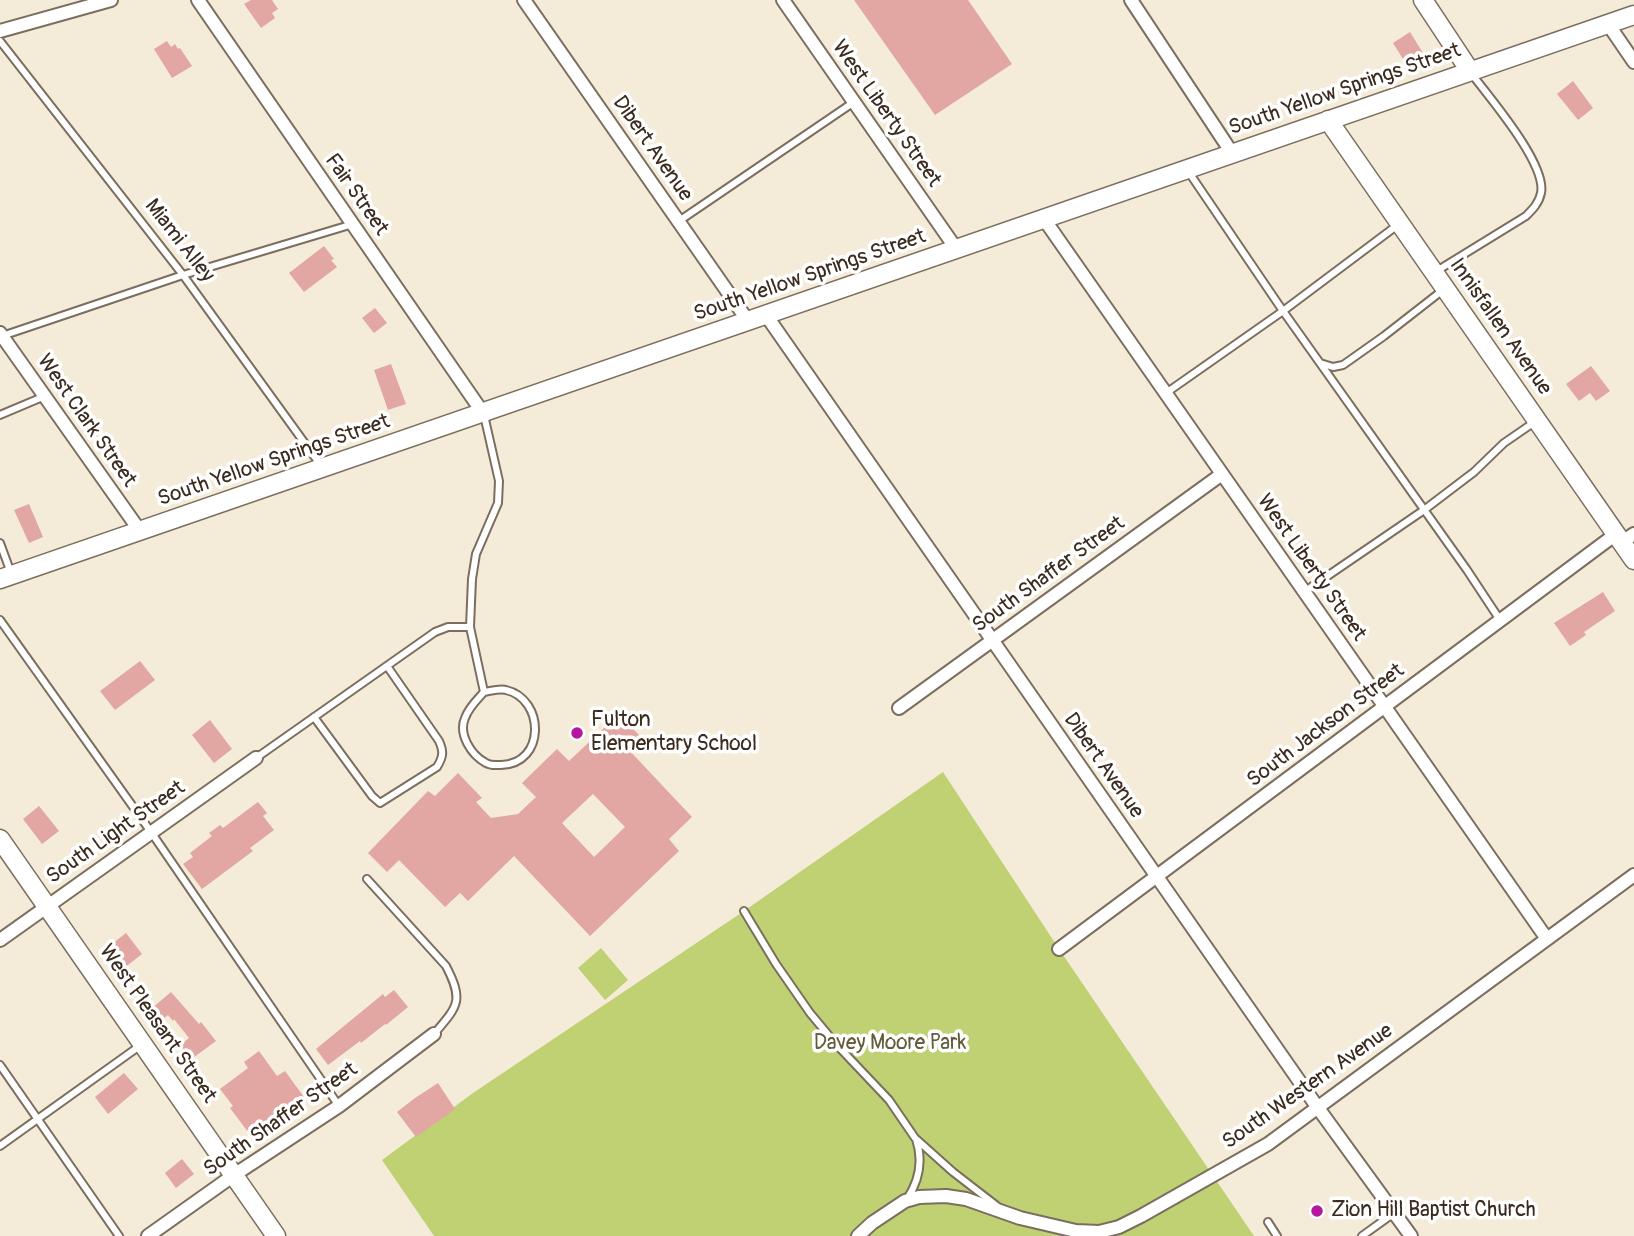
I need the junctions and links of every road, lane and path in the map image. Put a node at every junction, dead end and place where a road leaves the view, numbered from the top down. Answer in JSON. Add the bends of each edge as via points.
{"nodes":[{"id":1,"x":111,"y":0,"type":"edge"},
{"id":2,"x":198,"y":0,"type":"edge"},
{"id":3,"x":524,"y":0,"type":"edge"},
{"id":4,"x":783,"y":0,"type":"edge"},
{"id":5,"x":1131,"y":0,"type":"edge"},
{"id":6,"x":1423,"y":0,"type":"edge"},
{"id":7,"x":1634,"y":15,"type":"edge"},
{"id":8,"x":1608,"y":24,"type":"junction"},
{"id":9,"x":0,"y":31,"type":"edge"},
{"id":10,"x":0,"y":41,"type":"edge"},
{"id":11,"x":1634,"y":62,"type":"edge"},
{"id":12,"x":1470,"y":71,"type":"junction"},
{"id":13,"x":854,"y":102,"type":"junction"},
{"id":14,"x":1328,"y":120,"type":"junction"},
{"id":15,"x":1232,"y":153,"type":"junction"},
{"id":16,"x":1187,"y":169,"type":"junction"},
{"id":17,"x":1044,"y":219,"type":"junction"},
{"id":18,"x":679,"y":221,"type":"junction"},
{"id":19,"x":1400,"y":223,"type":"junction"},
{"id":20,"x":353,"y":224,"type":"junction"},
{"id":21,"x":957,"y":250,"type":"junction"},
{"id":22,"x":1434,"y":273,"type":"junction"},
{"id":23,"x":183,"y":275,"type":"junction"},
{"id":24,"x":1445,"y":288,"type":"junction"},
{"id":25,"x":1283,"y":310,"type":"junction"},
{"id":26,"x":766,"y":315,"type":"junction"},
{"id":27,"x":748,"y":321,"type":"junction"},
{"id":28,"x":1,"y":335,"type":"edge"},
{"id":29,"x":1320,"y":363,"type":"junction"},
{"id":30,"x":1166,"y":393,"type":"junction"},
{"id":31,"x":45,"y":396,"type":"junction"},
{"id":32,"x":483,"y":413,"type":"junction"},
{"id":33,"x":0,"y":415,"type":"edge"},
{"id":34,"x":1537,"y":420,"type":"junction"},
{"id":35,"x":323,"y":468,"type":"junction"},
{"id":36,"x":1222,"y":474,"type":"junction"},
{"id":37,"x":1424,"y":510,"type":"junction"},
{"id":38,"x":140,"y":531,"type":"junction"},
{"id":39,"x":1624,"y":537,"type":"edge"},
{"id":40,"x":0,"y":543,"type":"edge"},
{"id":41,"x":1634,"y":560,"type":"edge"},
{"id":42,"x":6,"y":577,"type":"edge"},
{"id":43,"x":1304,"y":592,"type":"junction"},
{"id":44,"x":0,"y":620,"type":"edge"},
{"id":45,"x":1500,"y":620,"type":"junction"},
{"id":46,"x":470,"y":627,"type":"junction"},
{"id":47,"x":992,"y":640,"type":"junction"},
{"id":48,"x":387,"y":666,"type":"junction"},
{"id":49,"x":484,"y":692,"type":"junction"},
{"id":50,"x":1384,"y":706,"type":"junction"},
{"id":51,"x":899,"y":708,"type":"dead end"},
{"id":52,"x":314,"y":717,"type":"junction"},
{"id":53,"x":256,"y":758,"type":"joint"},
{"id":54,"x":151,"y":832,"type":"junction"},
{"id":55,"x":0,"y":839,"type":"edge"},
{"id":56,"x":1634,"y":875,"type":"edge"},
{"id":57,"x":1156,"y":876,"type":"junction"},
{"id":58,"x":367,"y":879,"type":"dead end"},
{"id":59,"x":47,"y":906,"type":"junction"},
{"id":60,"x":744,"y":911,"type":"dead end"},
{"id":61,"x":1547,"y":939,"type":"junction"},
{"id":62,"x":0,"y":940,"type":"edge"},
{"id":63,"x":1059,"y":949,"type":"dead end"},
{"id":64,"x":434,"y":1034,"type":"joint"},
{"id":65,"x":142,"y":1043,"type":"junction"},
{"id":66,"x":0,"y":1065,"type":"edge"},
{"id":67,"x":339,"y":1106,"type":"junction"},
{"id":68,"x":1318,"y":1108,"type":"junction"},
{"id":69,"x":38,"y":1119,"type":"junction"},
{"id":70,"x":915,"y":1138,"type":"junction"},
{"id":71,"x":0,"y":1146,"type":"edge"},
{"id":72,"x":234,"y":1175,"type":"junction"},
{"id":73,"x":905,"y":1201,"type":"junction"},
{"id":74,"x":1004,"y":1212,"type":"junction"},
{"id":75,"x":1394,"y":1213,"type":"junction"},
{"id":76,"x":1268,"y":1222,"type":"dead end"},
{"id":77,"x":1372,"y":1233,"type":"edge"},
{"id":78,"x":120,"y":1236,"type":"edge"},
{"id":79,"x":148,"y":1236,"type":"edge"},
{"id":80,"x":276,"y":1236,"type":"edge"},
{"id":81,"x":858,"y":1236,"type":"edge"},
{"id":82,"x":1277,"y":1236,"type":"edge"},
{"id":83,"x":1362,"y":1236,"type":"edge"},
{"id":84,"x":1411,"y":1236,"type":"edge"}],
"edges":[{"from":1,"to":9,"type":"street"},
{"from":2,"to":20,"type":"street","name":"Fair Street"},
{"from":3,"to":18,"type":"street","name":"Dibert Avenue"},
{"from":4,"to":13,"type":"street","name":"West Liberty Street"},
{"from":5,"to":15,"type":"street"},
{"from":6,"to":12,"type":"main road"},
{"from":7,"to":8,"type":"main road","name":"South Yellow Springs Street"},
{"from":8,"to":11,"type":"street"},
{"from":8,"to":12,"type":"main road","name":"South Yellow Springs Street"},
{"from":10,"to":23,"type":"lane","name":"Miami Alley"},
{"from":12,"to":14,"type":"main road","name":"South Yellow Springs Street"},
{"from":12,"to":22,"type":"lane","via":[[1535,165],[1541,194],[1527,216]]},
{"from":13,"to":18,"type":"lane"},
{"from":13,"to":21,"type":"street","name":"West Liberty Street"},
{"from":14,"to":15,"type":"main road","name":"South Yellow Springs Street"},
{"from":14,"to":19,"type":"main road","name":"Innisfallen Avenue"},
{"from":15,"to":16,"type":"main road","name":"South Yellow Springs Street"},
{"from":16,"to":17,"type":"main road","name":"South Yellow Springs Street"},
{"from":16,"to":25,"type":"lane"},
{"from":17,"to":21,"type":"main road","name":"South Yellow Springs Street"},
{"from":17,"to":30,"type":"street","name":"West Liberty Street"},
{"from":18,"to":27,"type":"street","name":"Dibert Avenue"},
{"from":19,"to":22,"type":"main road","name":"Innisfallen Avenue"},
{"from":19,"to":25,"type":"lane"},
{"from":20,"to":23,"type":"lane"},
{"from":20,"to":32,"type":"street","name":"Fair Street"},
{"from":21,"to":26,"type":"main road","name":"South Yellow Springs Street"},
{"from":22,"to":24,"type":"main road","name":"Innisfallen Avenue"},
{"from":23,"to":28,"type":"lane"},
{"from":23,"to":35,"type":"lane","name":"Miami Alley"},
{"from":24,"to":29,"type":"lane","via":[[1343,365]]},
{"from":24,"to":34,"type":"main road","name":"Innisfallen Avenue"},
{"from":25,"to":29,"type":"lane"},
{"from":25,"to":30,"type":"lane"},
{"from":26,"to":27,"type":"main road","name":"South Yellow Springs Street"},
{"from":26,"to":47,"type":"street","name":"Dibert Avenue"},
{"from":27,"to":32,"type":"main road","name":"South Yellow Springs Street"},
{"from":28,"to":31,"type":"street","name":"West Clark Street"},
{"from":29,"to":37,"type":"lane"},
{"from":30,"to":36,"type":"street","name":"West Liberty Street"},
{"from":31,"to":33,"type":"lane"},
{"from":31,"to":38,"type":"street","name":"West Clark Street"},
{"from":32,"to":35,"type":"main road","name":"South Yellow Springs Street"},
{"from":32,"to":46,"type":"lane","via":[[499,481],[498,503],[476,554]]},
{"from":34,"to":37,"type":"lane"},
{"from":34,"to":39,"type":"main road","name":"Innisfallen Avenue"},
{"from":35,"to":38,"type":"main road","name":"South Yellow Springs Street"},
{"from":36,"to":43,"type":"street","name":"West Liberty Street"},
{"from":36,"to":47,"type":"street","name":"South Shaffer Street"},
{"from":37,"to":43,"type":"lane"},
{"from":37,"to":45,"type":"lane"},
{"from":38,"to":42,"type":"main road","name":"South Yellow Springs Street"},
{"from":39,"to":41,"type":"main road","name":"Innisfallen Avenue"},
{"from":39,"to":45,"type":"street","name":"South Jackson Street"},
{"from":40,"to":42,"type":"lane"},
{"from":43,"to":50,"type":"street","name":"West Liberty Street"},
{"from":44,"to":54,"type":"lane"},
{"from":45,"to":50,"type":"street","name":"South Jackson Street"},
{"from":46,"to":48,"type":"lane","via":[[435,632]]},
{"from":46,"to":49,"type":"lane"},
{"from":47,"to":51,"type":"street","name":"South Shaffer Street"},
{"from":47,"to":57,"type":"street","name":"Dibert Avenue"},
{"from":48,"to":52,"type":"lane"},
{"from":48,"to":52,"type":"lane","via":[[439,741],[443,751],[437,768],[380,803]]},
{"from":49,"to":49,"type":"lane","via":[[504,689],[530,709],[534,744],[523,758],[508,765],[490,765],[476,757],[465,739],[463,721]]},
{"from":50,"to":57,"type":"street","name":"South Jackson Street"},
{"from":50,"to":61,"type":"street","name":"West Liberty Street"},
{"from":52,"to":53,"type":"lane"},
{"from":53,"to":54,"type":"street","name":"South Light Street"},
{"from":54,"to":59,"type":"street","name":"South Light Street"},
{"from":54,"to":67,"type":"lane"},
{"from":55,"to":59,"type":"main road","name":"West Pleasant Street"},
{"from":56,"to":61,"type":"street","name":"South Western Avenue"},
{"from":57,"to":63,"type":"street","name":"South Jackson Street"},
{"from":57,"to":68,"type":"street","name":"Dibert Avenue"},
{"from":58,"to":64,"type":"lane","via":[[446,966],[454,982],[458,999],[452,1014]]},
{"from":59,"to":62,"type":"street","name":"South Light Street"},
{"from":59,"to":65,"type":"main road","name":"West Pleasant Street"},
{"from":60,"to":70,"type":"lane","via":[[810,1013],[889,1100]]},
{"from":61,"to":68,"type":"street","name":"South Western Avenue"},
{"from":64,"to":67,"type":"street","name":"South Shaffer Street"},
{"from":65,"to":69,"type":"lane"},
{"from":65,"to":72,"type":"main road","name":"West Pleasant Street"},
{"from":66,"to":69,"type":"lane"},
{"from":67,"to":72,"type":"street","name":"South Shaffer Street"},
{"from":68,"to":74,"type":"street","name":"South Western Avenue","via":[[1268,1144],[1118,1227],[1076,1231]]},
{"from":68,"to":75,"type":"street","name":"Dibert Avenue"},
{"from":69,"to":71,"type":"lane"},
{"from":69,"to":78,"type":"lane"},
{"from":70,"to":73,"type":"lane","via":[[920,1165]]},
{"from":70,"to":74,"type":"lane"},
{"from":72,"to":79,"type":"street","name":"South Shaffer Street"},
{"from":72,"to":80,"type":"main road","name":"West Pleasant Street"},
{"from":73,"to":74,"type":"street","name":"South Western Avenue","via":[[946,1196]]},
{"from":73,"to":81,"type":"street","name":"South Western Avenue"},
{"from":75,"to":77,"type":"lane"},
{"from":75,"to":84,"type":"street","name":"Dibert Avenue"},
{"from":76,"to":82,"type":"lane"},
{"from":77,"to":83,"type":"lane"}]}
